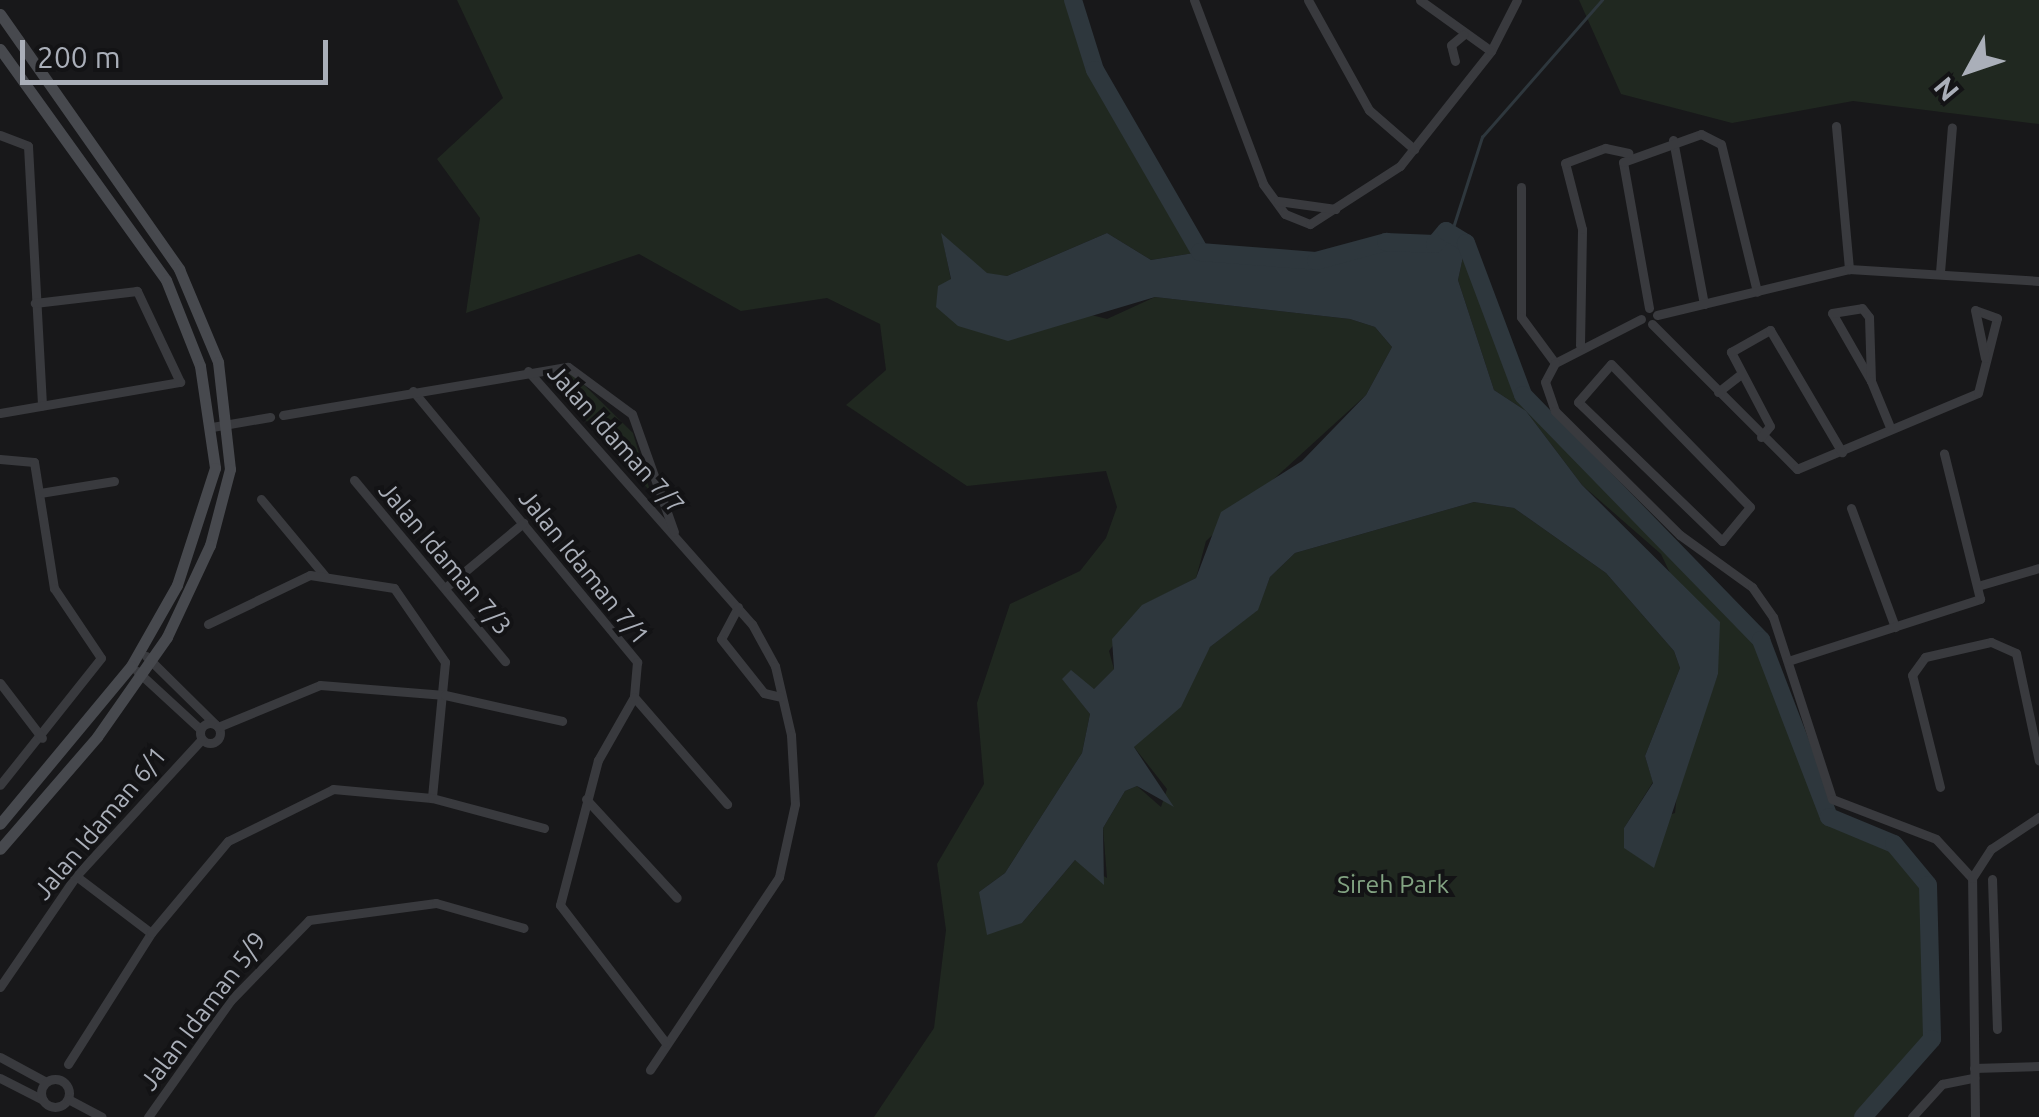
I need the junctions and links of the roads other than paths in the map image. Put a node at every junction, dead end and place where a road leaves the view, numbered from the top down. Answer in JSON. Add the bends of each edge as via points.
{"nodes":[{"id":1,"x":1194,"y":0,"type":"edge"},
{"id":2,"x":1308,"y":0,"type":"edge"},
{"id":3,"x":1420,"y":0,"type":"edge"},
{"id":4,"x":1517,"y":0,"type":"edge"},
{"id":5,"x":0,"y":14,"type":"edge"},
{"id":6,"x":1462,"y":35,"type":"junction"},
{"id":7,"x":0,"y":49,"type":"edge"},
{"id":8,"x":1491,"y":51,"type":"junction"},
{"id":9,"x":1455,"y":61,"type":"dead end"},
{"id":10,"x":1836,"y":126,"type":"dead end"},
{"id":11,"x":1952,"y":127,"type":"dead end"},
{"id":12,"x":4,"y":134,"type":"edge"},
{"id":13,"x":1673,"y":140,"type":"junction"},
{"id":14,"x":1414,"y":148,"type":"junction"},
{"id":15,"x":1628,"y":153,"type":"junction"},
{"id":16,"x":1520,"y":187,"type":"dead end"},
{"id":17,"x":1849,"y":270,"type":"junction"},
{"id":18,"x":1940,"y":272,"type":"junction"},
{"id":19,"x":2039,"y":281,"type":"edge"},
{"id":20,"x":1756,"y":292,"type":"junction"},
{"id":21,"x":36,"y":303,"type":"junction"},
{"id":22,"x":1704,"y":304,"type":"junction"},
{"id":23,"x":1653,"y":316,"type":"junction"},
{"id":24,"x":1580,"y":346,"type":"junction"},
{"id":25,"x":1985,"y":358,"type":"junction"},
{"id":26,"x":1555,"y":363,"type":"junction"},
{"id":27,"x":528,"y":371,"type":"junction"},
{"id":28,"x":1741,"y":374,"type":"junction"},
{"id":29,"x":1871,"y":381,"type":"junction"},
{"id":30,"x":413,"y":390,"type":"junction"},
{"id":31,"x":1718,"y":392,"type":"junction"},
{"id":32,"x":42,"y":406,"type":"junction"},
{"id":33,"x":0,"y":413,"type":"edge"},
{"id":34,"x":283,"y":415,"type":"dead end"},
{"id":35,"x":270,"y":417,"type":"dead end"},
{"id":36,"x":230,"y":424,"type":"junction"},
{"id":37,"x":1600,"y":425,"type":"junction"},
{"id":38,"x":212,"y":427,"type":"junction"},
{"id":39,"x":1890,"y":427,"type":"junction"},
{"id":40,"x":1761,"y":437,"type":"junction"},
{"id":41,"x":1584,"y":440,"type":"junction"},
{"id":42,"x":1842,"y":452,"type":"junction"},
{"id":43,"x":1944,"y":453,"type":"dead end"},
{"id":44,"x":0,"y":460,"type":"edge"},
{"id":45,"x":354,"y":480,"type":"dead end"},
{"id":46,"x":114,"y":481,"type":"dead end"},
{"id":47,"x":664,"y":489,"type":"junction"},
{"id":48,"x":40,"y":493,"type":"junction"},
{"id":49,"x":262,"y":499,"type":"dead end"},
{"id":50,"x":645,"y":500,"type":"junction"},
{"id":51,"x":1852,"y":508,"type":"dead end"},
{"id":52,"x":1686,"y":514,"type":"junction"},
{"id":53,"x":523,"y":524,"type":"junction"},
{"id":54,"x":1672,"y":527,"type":"junction"},
{"id":55,"x":675,"y":534,"type":"junction"},
{"id":56,"x":2039,"y":568,"type":"edge"},
{"id":57,"x":324,"y":575,"type":"junction"},
{"id":58,"x":1981,"y":584,"type":"junction"},
{"id":59,"x":445,"y":588,"type":"junction"},
{"id":60,"x":738,"y":607,"type":"junction"},
{"id":61,"x":208,"y":624,"type":"dead end"},
{"id":62,"x":1895,"y":626,"type":"junction"},
{"id":63,"x":140,"y":651,"type":"junction"},
{"id":64,"x":151,"y":660,"type":"junction"},
{"id":65,"x":506,"y":660,"type":"dead end"},
{"id":66,"x":1788,"y":661,"type":"junction"},
{"id":67,"x":136,"y":670,"type":"junction"},
{"id":68,"x":0,"y":683,"type":"edge"},
{"id":69,"x":445,"y":695,"type":"junction"},
{"id":70,"x":634,"y":697,"type":"junction"},
{"id":71,"x":781,"y":697,"type":"junction"},
{"id":72,"x":562,"y":721,"type":"dead end"},
{"id":73,"x":216,"y":726,"type":"junction"},
{"id":74,"x":201,"y":734,"type":"junction"},
{"id":75,"x":42,"y":738,"type":"junction"},
{"id":76,"x":2039,"y":761,"type":"edge"},
{"id":77,"x":0,"y":786,"type":"edge"},
{"id":78,"x":1940,"y":787,"type":"dead end"},
{"id":79,"x":432,"y":798,"type":"junction"},
{"id":80,"x":586,"y":799,"type":"junction"},
{"id":81,"x":727,"y":804,"type":"dead end"},
{"id":82,"x":2039,"y":817,"type":"edge"},
{"id":83,"x":0,"y":824,"type":"edge"},
{"id":84,"x":544,"y":828,"type":"dead end"},
{"id":85,"x":0,"y":848,"type":"edge"},
{"id":86,"x":76,"y":876,"type":"junction"},
{"id":87,"x":1972,"y":878,"type":"junction"},
{"id":88,"x":1992,"y":879,"type":"dead end"},
{"id":89,"x":677,"y":898,"type":"dead end"},
{"id":90,"x":1994,"y":917,"type":"junction"},
{"id":91,"x":1972,"y":918,"type":"junction"},
{"id":92,"x":524,"y":928,"type":"dead end"},
{"id":93,"x":151,"y":932,"type":"junction"},
{"id":94,"x":0,"y":987,"type":"edge"},
{"id":95,"x":1973,"y":1002,"type":"junction"},
{"id":96,"x":1996,"y":1003,"type":"junction"},
{"id":97,"x":1998,"y":1029,"type":"dead end"},
{"id":98,"x":665,"y":1042,"type":"junction"},
{"id":99,"x":0,"y":1057,"type":"edge"},
{"id":100,"x":68,"y":1064,"type":"dead end"},
{"id":101,"x":2039,"y":1066,"type":"edge"},
{"id":102,"x":650,"y":1070,"type":"dead end"},
{"id":103,"x":1974,"y":1073,"type":"junction"},
{"id":104,"x":0,"y":1078,"type":"edge"},
{"id":105,"x":46,"y":1082,"type":"junction"},
{"id":106,"x":42,"y":1100,"type":"junction"},
{"id":107,"x":68,"y":1100,"type":"junction"},
{"id":108,"x":52,"y":1112,"type":"edge"},
{"id":109,"x":102,"y":1117,"type":"edge"},
{"id":110,"x":148,"y":1117,"type":"edge"},
{"id":111,"x":1912,"y":1117,"type":"edge"},
{"id":112,"x":1974,"y":1117,"type":"edge"}],
"edges":[{"from":1,"to":14,"type":"street","via":[[1279,203],[1310,224]]},
{"from":2,"to":14,"type":"street","via":[[1370,110]]},
{"from":3,"to":6,"type":"street"},
{"from":4,"to":8,"type":"street"},
{"from":5,"to":36,"type":"main road","via":[[178,269],[218,362]]},
{"from":6,"to":8,"type":"street"},
{"from":6,"to":9,"type":"street","via":[[1451,46]]},
{"from":7,"to":38,"type":"main road","via":[[166,280],[200,366]]},
{"from":8,"to":14,"type":"street"},
{"from":10,"to":17,"type":"street"},
{"from":11,"to":18,"type":"street"},
{"from":12,"to":21,"type":"street","via":[[28,146]]},
{"from":13,"to":15,"type":"street"},
{"from":13,"to":20,"type":"street","via":[[1702,134],[1720,144]]},
{"from":13,"to":22,"type":"street"},
{"from":15,"to":23,"type":"street"},
{"from":15,"to":24,"type":"street","via":[[1605,148],[1565,163],[1582,229]]},
{"from":16,"to":26,"type":"street","via":[[1521,317]]},
{"from":17,"to":18,"type":"street"},
{"from":17,"to":20,"type":"street"},
{"from":18,"to":19,"type":"street"},
{"from":20,"to":22,"type":"street"},
{"from":21,"to":32,"type":"street"},
{"from":21,"to":32,"type":"street","via":[[132,289],[163,330],[180,369],[176,387]]},
{"from":22,"to":23,"type":"street"},
{"from":23,"to":24,"type":"street"},
{"from":23,"to":31,"type":"street"},
{"from":24,"to":26,"type":"street"},
{"from":25,"to":25,"type":"street","via":[[1971,314],[1976,310],[1996,315]]},
{"from":25,"to":39,"type":"street","via":[[1978,394]]},
{"from":26,"to":41,"type":"street","via":[[1548,396]]},
{"from":27,"to":30,"type":"street","name":"Jalan Idaman 7/7"},
{"from":27,"to":47,"type":"street","name":"Jalan Idaman 7/7","via":[[568,368],[609,392],[643,430]]},
{"from":27,"to":50,"type":"street","name":"Jalan Idaman 7/7"},
{"from":28,"to":31,"type":"street"},
{"from":28,"to":40,"type":"street","via":[[1770,426]]},
{"from":28,"to":42,"type":"street","via":[[1731,352],[1770,330]]},
{"from":29,"to":29,"type":"street","via":[[1866,311],[1832,313],[1836,334]]},
{"from":29,"to":39,"type":"street"},
{"from":30,"to":34,"type":"street","name":"Jalan Idaman 7/7"},
{"from":30,"to":53,"type":"street","name":"Jalan Idaman 7/1"},
{"from":31,"to":40,"type":"street"},
{"from":32,"to":33,"type":"street"},
{"from":35,"to":36,"type":"street"},
{"from":36,"to":38,"type":"street"},
{"from":36,"to":64,"type":"main road","via":[[230,468],[210,546]]},
{"from":37,"to":41,"type":"street"},
{"from":37,"to":52,"type":"street"},
{"from":37,"to":52,"type":"street","via":[[1577,395],[1611,364],[1752,510],[1718,543]]},
{"from":38,"to":63,"type":"main road","via":[[211,499]]},
{"from":39,"to":42,"type":"street"},
{"from":40,"to":42,"type":"street","via":[[1797,470]]},
{"from":41,"to":54,"type":"street"},
{"from":43,"to":58,"type":"street"},
{"from":44,"to":48,"type":"street","via":[[27,457]]},
{"from":45,"to":59,"type":"street","name":"Jalan Idaman 7/3"},
{"from":46,"to":48,"type":"street"},
{"from":47,"to":50,"type":"street"},
{"from":47,"to":55,"type":"street","name":"Jalan Idaman 7/7"},
{"from":48,"to":75,"type":"street","via":[[54,588],[102,658]]},
{"from":49,"to":57,"type":"street"},
{"from":50,"to":55,"type":"street","name":"Jalan Idaman 7/7"},
{"from":51,"to":62,"type":"street"},
{"from":52,"to":54,"type":"street"},
{"from":53,"to":59,"type":"street"},
{"from":53,"to":70,"type":"street","name":"Jalan Idaman 7/1","via":[[634,655]]},
{"from":54,"to":66,"type":"street","via":[[1752,587]]},
{"from":55,"to":60,"type":"street","name":"Jalan Idaman 7/7"},
{"from":56,"to":58,"type":"street"},
{"from":57,"to":61,"type":"street","via":[[295,579]]},
{"from":57,"to":69,"type":"street","via":[[394,588],[442,654]]},
{"from":58,"to":62,"type":"street","via":[[1980,599]]},
{"from":59,"to":65,"type":"street","name":"Jalan Idaman 7/3"},
{"from":60,"to":71,"type":"street","name":"Jalan Idaman 7/7","via":[[765,642]]},
{"from":60,"to":71,"type":"street","via":[[722,639],[764,693]]},
{"from":62,"to":66,"type":"street"},
{"from":63,"to":64,"type":"street"},
{"from":63,"to":67,"type":"main road"},
{"from":64,"to":67,"type":"main road"},
{"from":64,"to":73,"type":"street"},
{"from":66,"to":87,"type":"street","via":[[1832,799],[1936,839]]},
{"from":67,"to":74,"type":"street"},
{"from":67,"to":83,"type":"main road"},
{"from":67,"to":85,"type":"main road"},
{"from":68,"to":75,"type":"street"},
{"from":69,"to":72,"type":"street"},
{"from":69,"to":73,"type":"street","via":[[316,686]]},
{"from":69,"to":79,"type":"street"},
{"from":70,"to":80,"type":"street"},
{"from":70,"to":81,"type":"street"},
{"from":71,"to":98,"type":"street","name":"Jalan Idaman 7/7","via":[[796,780],[779,877],[742,944]]},
{"from":73,"to":74,"type":"street"},
{"from":73,"to":74,"type":"street","name":"Jalan Idaman 6/1","via":[[216,741]]},
{"from":74,"to":86,"type":"street","name":"Jalan Idaman 6/1"},
{"from":75,"to":77,"type":"street"},
{"from":76,"to":78,"type":"street","via":[[2016,653],[1990,642],[1924,657],[1912,676]]},
{"from":79,"to":84,"type":"street"},
{"from":79,"to":93,"type":"street","via":[[333,788],[228,841]]},
{"from":80,"to":89,"type":"street"},
{"from":80,"to":98,"type":"street","via":[[560,905]]},
{"from":82,"to":87,"type":"street","via":[[1992,849]]},
{"from":86,"to":93,"type":"street"},
{"from":86,"to":94,"type":"street","name":"Jalan Idaman 6/1"},
{"from":87,"to":91,"type":"street"},
{"from":88,"to":90,"type":"street"},
{"from":90,"to":91,"type":"street"},
{"from":90,"to":96,"type":"street"},
{"from":91,"to":95,"type":"street"},
{"from":92,"to":110,"type":"street","name":"Jalan Idaman 5/9","via":[[436,904],[309,920],[230,1001]]},
{"from":93,"to":100,"type":"street"},
{"from":95,"to":96,"type":"street"},
{"from":95,"to":103,"type":"street"},
{"from":96,"to":97,"type":"street"},
{"from":98,"to":102,"type":"street","name":"Jalan Idaman 7/7"},
{"from":99,"to":105,"type":"street"},
{"from":101,"to":103,"type":"street"},
{"from":103,"to":111,"type":"street","via":[[1942,1084]]},
{"from":103,"to":112,"type":"street"},
{"from":104,"to":106,"type":"street"},
{"from":105,"to":106,"type":"street"},
{"from":105,"to":107,"type":"street","via":[[64,1082]]},
{"from":106,"to":108,"type":"street"},
{"from":107,"to":108,"type":"street"},
{"from":107,"to":109,"type":"street"}]}
